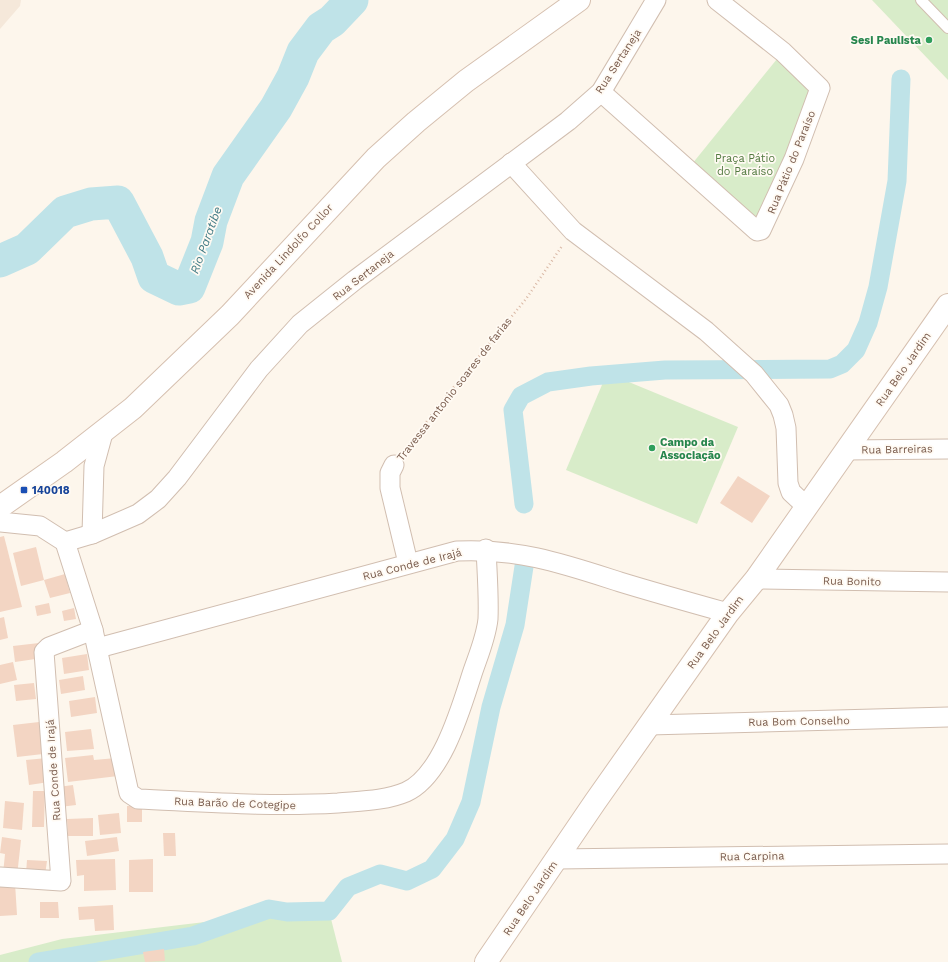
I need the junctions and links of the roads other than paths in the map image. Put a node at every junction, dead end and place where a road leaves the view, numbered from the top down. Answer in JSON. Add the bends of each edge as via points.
{"nodes":[{"id":1,"x":579,"y":0,"type":"edge"},
{"id":2,"x":656,"y":0,"type":"edge"},
{"id":3,"x":717,"y":0,"type":"edge"},
{"id":4,"x":921,"y":0,"type":"edge"},
{"id":5,"x":948,"y":28,"type":"edge"},
{"id":6,"x":601,"y":92,"type":"junction"},
{"id":7,"x":511,"y":163,"type":"junction"},
{"id":8,"x":946,"y":312,"type":"edge"},
{"id":9,"x":103,"y":433,"type":"junction"},
{"id":10,"x":948,"y":449,"type":"edge"},
{"id":11,"x":846,"y":450,"type":"junction"},
{"id":12,"x":394,"y":465,"type":"road end"},
{"id":13,"x":0,"y":507,"type":"edge"},
{"id":14,"x":807,"y":507,"type":"junction"},
{"id":15,"x":0,"y":522,"type":"edge"},
{"id":16,"x":92,"y":534,"type":"junction"},
{"id":17,"x":65,"y":542,"type":"junction"},
{"id":18,"x":486,"y":549,"type":"junction"},
{"id":19,"x":408,"y":563,"type":"junction"},
{"id":20,"x":756,"y":580,"type":"junction"},
{"id":21,"x":948,"y":582,"type":"edge"},
{"id":22,"x":728,"y":613,"type":"junction"},
{"id":23,"x":93,"y":630,"type":"junction"},
{"id":24,"x":98,"y":648,"type":"junction"},
{"id":25,"x":948,"y":717,"type":"edge"},
{"id":26,"x":649,"y":725,"type":"junction"},
{"id":27,"x":948,"y":854,"type":"edge"},
{"id":28,"x":556,"y":859,"type":"junction"},
{"id":29,"x":0,"y":877,"type":"edge"},
{"id":30,"x":486,"y":962,"type":"edge"}],
"edges":[{"from":1,"to":9,"type":"street","name":"Avenida Lindolfo Collor","via":[[466,81],[376,158],[230,315],[133,408]]},
{"from":2,"to":6,"type":"street","name":"Rua Sertaneja"},
{"from":3,"to":6,"type":"street","name":"Rua Pátio do Paraíso","via":[[783,52],[820,88],[794,159],[761,230],[757,230],[710,190]]},
{"from":4,"to":5,"type":"lane"},
{"from":6,"to":7,"type":"street","name":"Rua Sertaneja","via":[[568,121]]},
{"from":7,"to":14,"type":"street","via":[[573,231],[706,331],[754,374],[779,405],[783,415],[786,428],[788,483],[791,492]]},
{"from":7,"to":16,"type":"street","name":"Rua Sertaneja","via":[[300,324],[259,369],[177,478],[158,499],[138,514]]},
{"from":8,"to":11,"type":"street","name":"Rua Belo Jardim"},
{"from":9,"to":13,"type":"street","name":"Avenida Lindolfo Collor"},
{"from":9,"to":16,"type":"street","via":[[94,466]]},
{"from":10,"to":11,"type":"street","name":"Rua Barreiras"},
{"from":11,"to":14,"type":"street","name":"Rua Belo Jardim"},
{"from":12,"to":19,"type":"street","name":"Travessa antonio soares de farias","via":[[390,473],[390,488]]},
{"from":14,"to":20,"type":"street","name":"Rua Belo Jardim"},
{"from":15,"to":17,"type":"street","via":[[40,526]]},
{"from":16,"to":17,"type":"street","name":"Rua Sertaneja"},
{"from":17,"to":23,"type":"street","name":"Rua Barão de Cotegipe"},
{"from":18,"to":19,"type":"street","name":"Rua Conde de Irajá","via":[[458,551]]},
{"from":18,"to":22,"type":"street","name":"Rua Conde de Irajá","via":[[548,559]]},
{"from":18,"to":24,"type":"street","name":"Rua Barão de Cotegipe","via":[[488,620],[485,637],[452,735],[422,780],[407,792],[386,798],[298,805],[138,799],[129,793]]},
{"from":19,"to":24,"type":"street","name":"Rua Conde de Irajá"},
{"from":20,"to":21,"type":"street","name":"Rua Bonito"},
{"from":20,"to":22,"type":"street","name":"Rua Belo Jardim"},
{"from":22,"to":26,"type":"street","name":"Rua Belo Jardim"},
{"from":23,"to":24,"type":"street","name":"Rua Barão de Cotegipe"},
{"from":23,"to":29,"type":"street","name":"Rua Conde de Irajá","via":[[49,647],[44,652],[61,881]]},
{"from":25,"to":26,"type":"street","name":"Rua Bom Conselho"},
{"from":26,"to":28,"type":"street","name":"Rua Belo Jardim"},
{"from":27,"to":28,"type":"street","name":"Rua Carpina"},
{"from":28,"to":30,"type":"street","name":"Rua Belo Jardim"}]}
